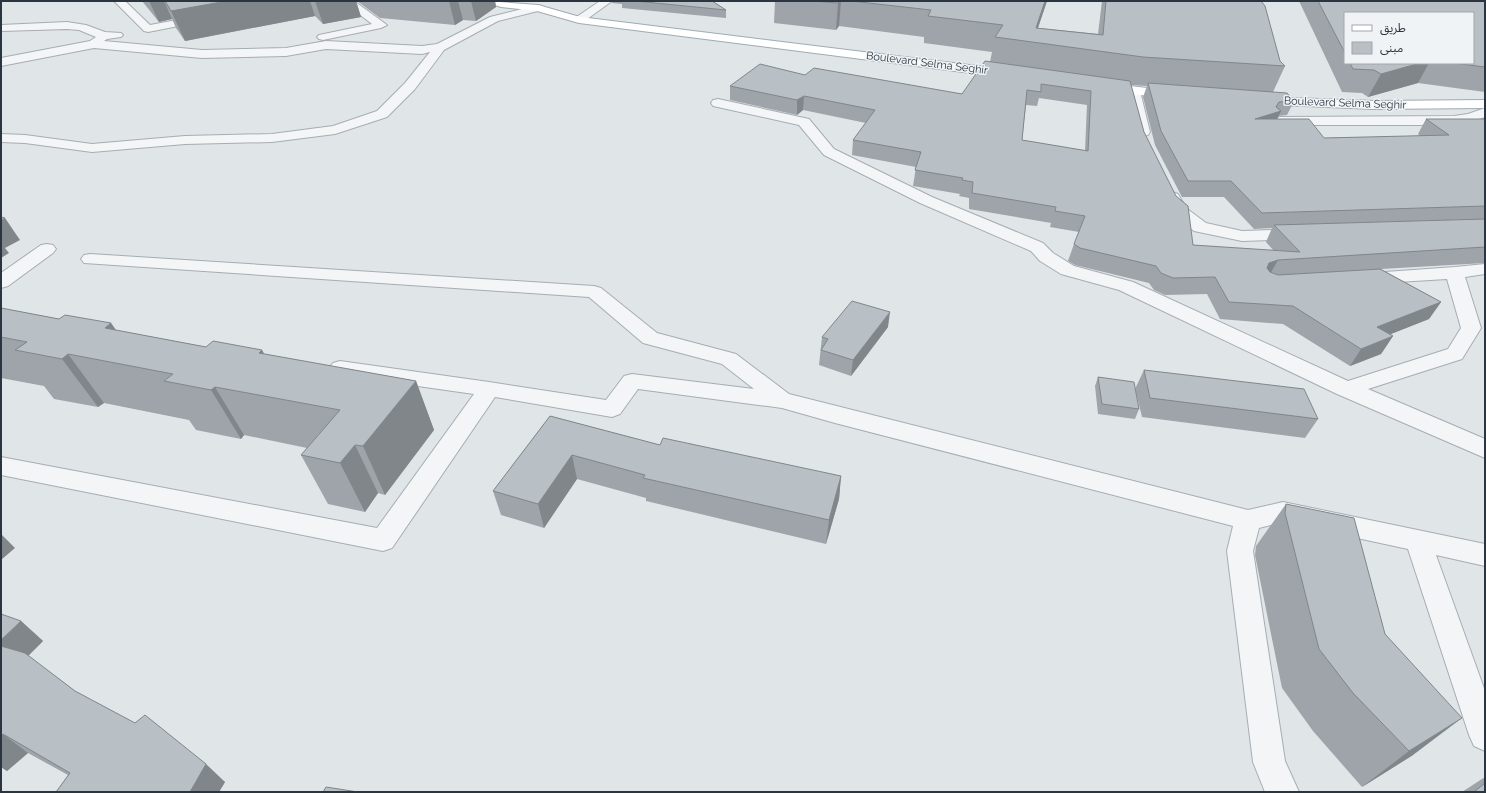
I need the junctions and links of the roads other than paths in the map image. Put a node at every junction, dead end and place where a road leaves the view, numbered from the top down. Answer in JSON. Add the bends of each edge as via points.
{"nodes":[{"id":1,"x":119,"y":1,"type":"edge"},
{"id":2,"x":347,"y":1,"type":"edge"},
{"id":3,"x":492,"y":1,"type":"edge"},
{"id":4,"x":607,"y":1,"type":"edge"},
{"id":5,"x":538,"y":8,"type":"junction"},
{"id":6,"x":218,"y":16,"type":"edge"},
{"id":7,"x":580,"y":20,"type":"junction"},
{"id":8,"x":1,"y":28,"type":"edge"},
{"id":9,"x":148,"y":29,"type":"junction"},
{"id":10,"x":104,"y":36,"type":"junction"},
{"id":11,"x":94,"y":44,"type":"junction"},
{"id":12,"x":230,"y":44,"type":"dead end"},
{"id":13,"x":440,"y":47,"type":"junction"},
{"id":14,"x":1,"y":62,"type":"edge"},
{"id":15,"x":1026,"y":76,"type":"edge"},
{"id":16,"x":1095,"y":86,"type":"edge"},
{"id":17,"x":1133,"y":91,"type":"junction"},
{"id":18,"x":1187,"y":96,"type":"edge"},
{"id":19,"x":1255,"y":100,"type":"edge"},
{"id":20,"x":718,"y":103,"type":"dead end"},
{"id":21,"x":1485,"y":104,"type":"edge"},
{"id":22,"x":1485,"y":112,"type":"edge"},
{"id":23,"x":1278,"y":120,"type":"edge"},
{"id":24,"x":1,"y":138,"type":"edge"},
{"id":25,"x":1147,"y":146,"type":"edge"},
{"id":26,"x":1166,"y":185,"type":"edge"},
{"id":27,"x":1313,"y":234,"type":"edge"},
{"id":28,"x":47,"y":249,"type":"dead end"},
{"id":29,"x":90,"y":259,"type":"dead end"},
{"id":30,"x":1485,"y":270,"type":"edge"},
{"id":31,"x":1455,"y":273,"type":"junction"},
{"id":32,"x":1347,"y":279,"type":"edge"},
{"id":33,"x":1,"y":282,"type":"edge"},
{"id":34,"x":324,"y":366,"type":"edge"},
{"id":35,"x":489,"y":389,"type":"junction"},
{"id":36,"x":1345,"y":389,"type":"junction"},
{"id":37,"x":782,"y":400,"type":"junction"},
{"id":38,"x":1485,"y":449,"type":"edge"},
{"id":39,"x":1,"y":466,"type":"edge"},
{"id":40,"x":1248,"y":520,"type":"junction"},
{"id":41,"x":1418,"y":541,"type":"junction"},
{"id":42,"x":1485,"y":555,"type":"edge"},
{"id":43,"x":1485,"y":734,"type":"edge"},
{"id":44,"x":1282,"y":792,"type":"edge"}],
"edges":[{"from":1,"to":9,"type":"street"},
{"from":2,"to":12,"type":"street","via":[[381,25],[236,49]]},
{"from":3,"to":5,"type":"main road","name":"Boulevard Selma Seghir"},
{"from":4,"to":7,"type":"street"},
{"from":5,"to":7,"type":"main road","name":"Boulevard Selma Seghir"},
{"from":5,"to":13,"type":"street","via":[[494,18]]},
{"from":6,"to":9,"type":"street"},
{"from":7,"to":15,"type":"main road","name":"Boulevard Selma Seghir"},
{"from":8,"to":10,"type":"street","via":[[81,26]]},
{"from":9,"to":10,"type":"street"},
{"from":10,"to":11,"type":"street"},
{"from":11,"to":13,"type":"street","via":[[202,54],[286,52],[326,45],[422,50]]},
{"from":11,"to":14,"type":"street"},
{"from":13,"to":24,"type":"street","via":[[410,86],[382,114],[335,130],[272,138],[185,140],[92,148]]},
{"from":16,"to":17,"type":"main road"},
{"from":17,"to":18,"type":"main road"},
{"from":17,"to":25,"type":"street"},
{"from":19,"to":21,"type":"main road","name":"Boulevard Selma Seghir","via":[[1314,104]]},
{"from":20,"to":36,"type":"street","via":[[804,122],[829,152],[926,200],[1037,247],[1046,258],[1062,269],[1125,286]]},
{"from":22,"to":23,"type":"street","via":[[1479,116],[1454,120]]},
{"from":26,"to":27,"type":"street","via":[[1179,211],[1200,227],[1242,236]]},
{"from":28,"to":33,"type":"street"},
{"from":29,"to":37,"type":"street","via":[[594,292],[650,338],[729,359]]},
{"from":30,"to":31,"type":"street"},
{"from":31,"to":32,"type":"street"},
{"from":31,"to":36,"type":"street","via":[[1471,328],[1455,354]]},
{"from":34,"to":35,"type":"street"},
{"from":35,"to":37,"type":"street","via":[[612,409],[632,381]]},
{"from":35,"to":39,"type":"street","via":[[383,540]]},
{"from":36,"to":38,"type":"street"},
{"from":37,"to":40,"type":"street"},
{"from":40,"to":41,"type":"street","via":[[1283,512]]},
{"from":40,"to":44,"type":"street","via":[[1240,551],[1269,762]]},
{"from":41,"to":42,"type":"street"},
{"from":41,"to":43,"type":"street"}]}
